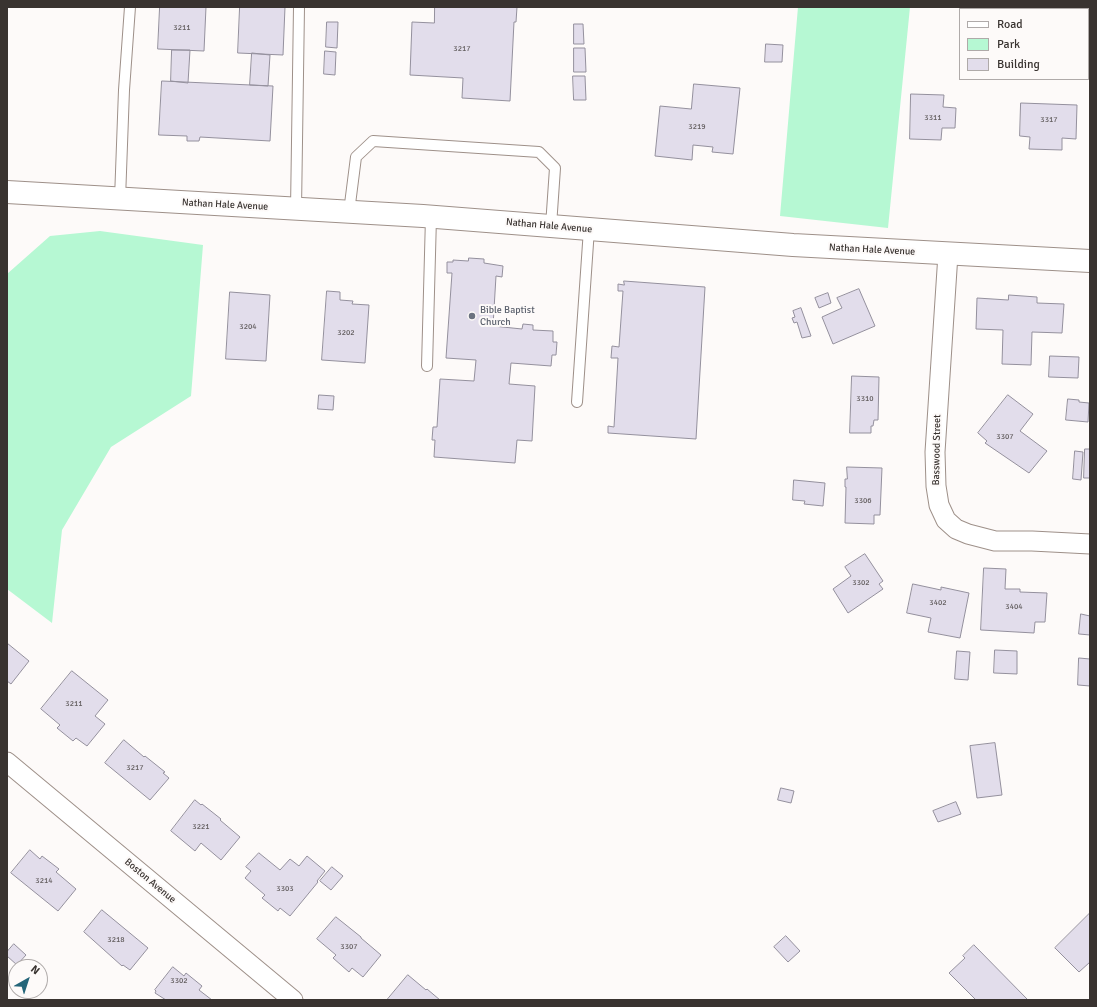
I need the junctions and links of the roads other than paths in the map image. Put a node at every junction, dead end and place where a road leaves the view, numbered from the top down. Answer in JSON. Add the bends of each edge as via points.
{"nodes":[{"id":1,"x":130,"y":7,"type":"edge"},
{"id":2,"x":299,"y":7,"type":"edge"},
{"id":3,"x":7,"y":192,"type":"edge"},
{"id":4,"x":120,"y":199,"type":"junction"},
{"id":5,"x":296,"y":209,"type":"junction"},
{"id":6,"x":349,"y":212,"type":"junction"},
{"id":7,"x":431,"y":217,"type":"junction"},
{"id":8,"x":551,"y":226,"type":"junction"},
{"id":9,"x":589,"y":229,"type":"junction"},
{"id":10,"x":948,"y":254,"type":"junction"},
{"id":11,"x":1090,"y":261,"type":"edge"},
{"id":12,"x":427,"y":366,"type":"dead end"},
{"id":13,"x":577,"y":402,"type":"dead end"},
{"id":14,"x":1090,"y":544,"type":"edge"},
{"id":15,"x":7,"y":762,"type":"edge"},
{"id":16,"x":293,"y":1000,"type":"edge"}],
"edges":[{"from":1,"to":4,"type":"lane"},
{"from":2,"to":5,"type":"lane"},
{"from":3,"to":4,"type":"street","name":"Nathan Hale Avenue"},
{"from":4,"to":5,"type":"street","name":"Nathan Hale Avenue"},
{"from":5,"to":6,"type":"street","name":"Nathan Hale Avenue"},
{"from":6,"to":7,"type":"street","name":"Nathan Hale Avenue"},
{"from":6,"to":8,"type":"lane","via":[[356,157],[373,141],[539,152],[555,168]]},
{"from":7,"to":8,"type":"street","name":"Nathan Hale Avenue"},
{"from":7,"to":12,"type":"lane"},
{"from":8,"to":9,"type":"street","name":"Nathan Hale Avenue"},
{"from":9,"to":10,"type":"street","name":"Nathan Hale Avenue"},
{"from":9,"to":13,"type":"lane"},
{"from":10,"to":11,"type":"street","name":"Nathan Hale Avenue"},
{"from":10,"to":14,"type":"street","name":"Basswood Street","via":[[935,452],[939,505],[946,520],[956,529],[995,541]]},
{"from":15,"to":16,"type":"street","name":"Boston Avenue"}]}
